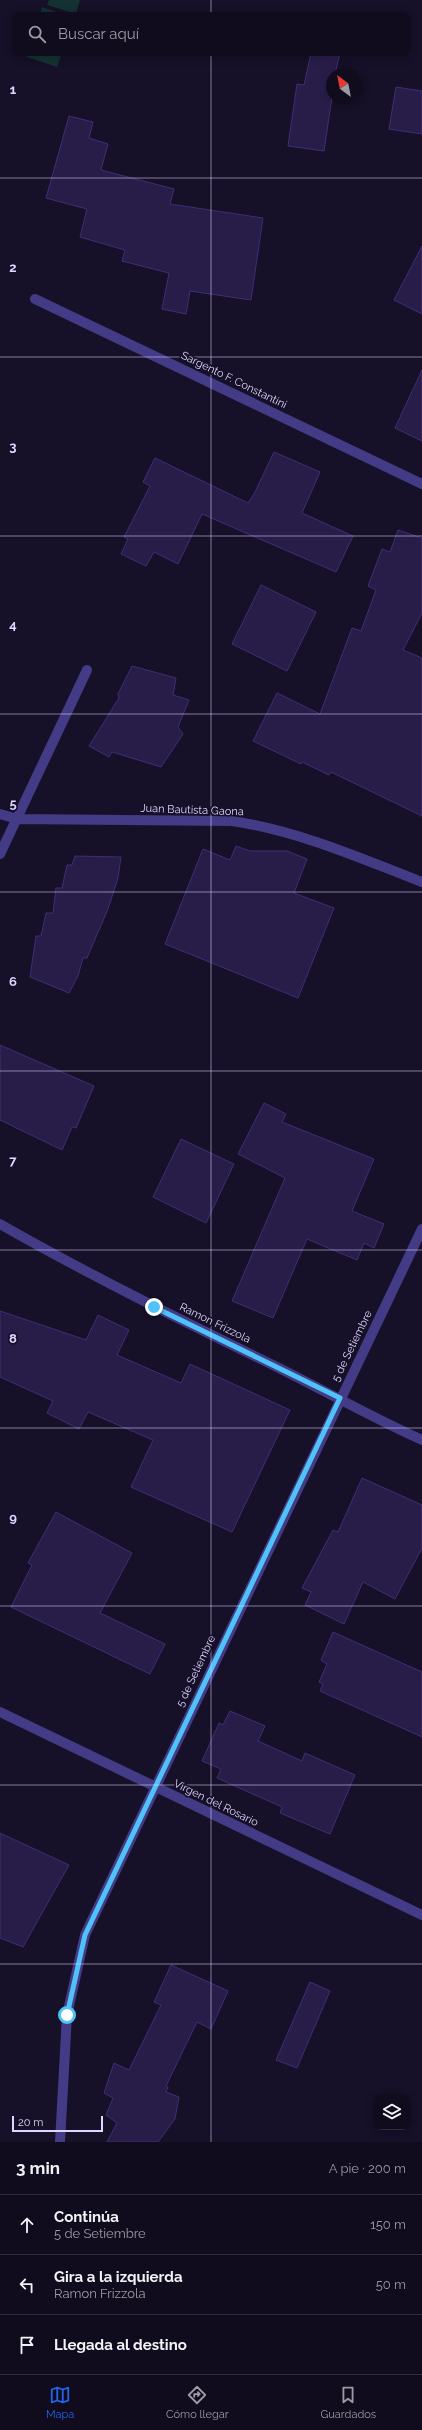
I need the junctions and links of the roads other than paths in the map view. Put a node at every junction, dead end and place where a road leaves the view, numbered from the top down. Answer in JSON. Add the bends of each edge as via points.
{"nodes":[{"id":1,"x":35,"y":299,"type":"dead end"},
{"id":2,"x":422,"y":484,"type":"edge"},
{"id":3,"x":87,"y":670,"type":"dead end"},
{"id":4,"x":0,"y":814,"type":"edge"},
{"id":5,"x":17,"y":818,"type":"junction"},
{"id":6,"x":0,"y":854,"type":"edge"},
{"id":7,"x":422,"y":882,"type":"edge"},
{"id":8,"x":0,"y":1224,"type":"edge"},
{"id":9,"x":422,"y":1229,"type":"edge"},
{"id":10,"x":340,"y":1398,"type":"junction"},
{"id":11,"x":422,"y":1440,"type":"edge"},
{"id":12,"x":0,"y":1712,"type":"edge"},
{"id":13,"x":154,"y":1786,"type":"junction"},
{"id":14,"x":422,"y":1915,"type":"edge"},
{"id":15,"x":60,"y":2142,"type":"edge"}],
"edges":[{"from":1,"to":2,"type":"street","name":"Sargento F. Constantini"},
{"from":3,"to":5,"type":"street"},
{"from":4,"to":5,"type":"street","name":"Juan Bautista Gaona"},
{"from":5,"to":6,"type":"street"},
{"from":5,"to":7,"type":"street","name":"Juan Bautista Gaona","via":[[232,821],[266,826],[298,835]]},
{"from":8,"to":10,"type":"street","name":"Ramon Frizzola","via":[[154,1307]]},
{"from":9,"to":10,"type":"street","name":"5 de Setiembre"},
{"from":10,"to":11,"type":"street","name":"Ramon Frizzola"},
{"from":10,"to":13,"type":"street","name":"5 de Setiembre"},
{"from":12,"to":13,"type":"street","name":"Virgen del Rosario"},
{"from":13,"to":14,"type":"street","name":"Virgen del Rosario"},
{"from":13,"to":15,"type":"street","name":"5 de Setiembre","via":[[85,1935],[67,2015]]}]}
